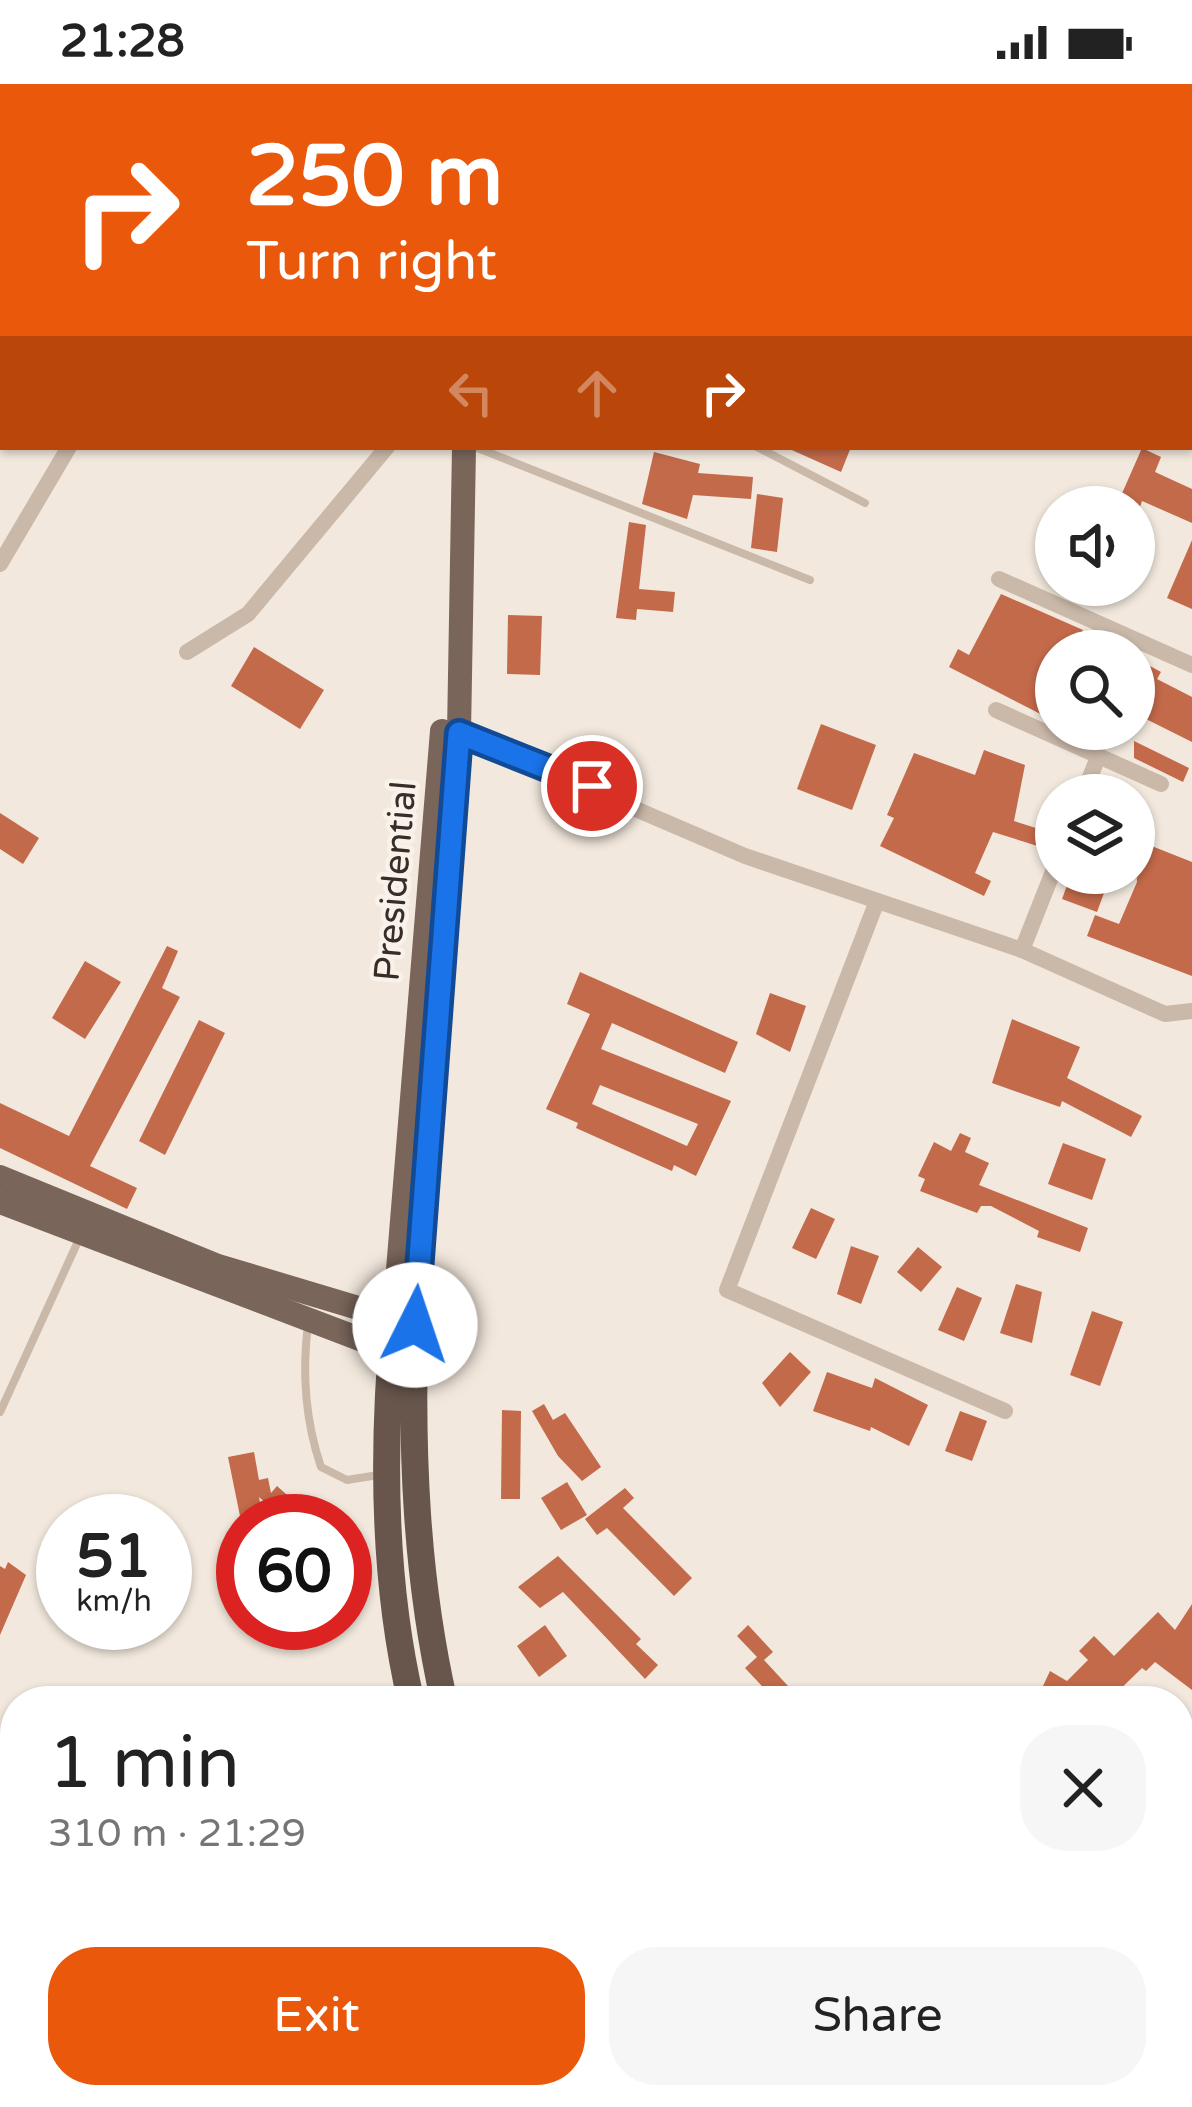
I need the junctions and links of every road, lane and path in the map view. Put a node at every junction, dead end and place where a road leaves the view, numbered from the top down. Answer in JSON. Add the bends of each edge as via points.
{"nodes":[{"id":1,"x":67,"y":450,"type":"edge"},
{"id":2,"x":385,"y":450,"type":"edge"},
{"id":3,"x":448,"y":450,"type":"edge"},
{"id":4,"x":464,"y":450,"type":"edge"},
{"id":5,"x":483,"y":450,"type":"edge"},
{"id":6,"x":781,"y":452,"type":"edge"},
{"id":7,"x":865,"y":503,"type":"dead end"},
{"id":8,"x":0,"y":564,"type":"edge"},
{"id":9,"x":999,"y":579,"type":"dead end"},
{"id":10,"x":810,"y":580,"type":"dead end"},
{"id":11,"x":187,"y":652,"type":"dead end"},
{"id":12,"x":1192,"y":665,"type":"edge"},
{"id":13,"x":996,"y":710,"type":"dead end"},
{"id":14,"x":451,"y":730,"type":"junction"},
{"id":15,"x":1098,"y":757,"type":"junction"},
{"id":16,"x":1091,"y":774,"type":"edge"},
{"id":17,"x":1161,"y":784,"type":"dead end"},
{"id":18,"x":1044,"y":894,"type":"edge"},
{"id":19,"x":877,"y":901,"type":"junction"},
{"id":20,"x":1022,"y":950,"type":"junction"},
{"id":21,"x":1192,"y":1011,"type":"edge"},
{"id":22,"x":0,"y":1178,"type":"edge"},
{"id":23,"x":0,"y":1202,"type":"edge"},
{"id":24,"x":81,"y":1236,"type":"junction"},
{"id":25,"x":308,"y":1322,"type":"junction"},
{"id":26,"x":404,"y":1322,"type":"junction"},
{"id":27,"x":402,"y":1355,"type":"junction"},
{"id":28,"x":1005,"y":1411,"type":"dead end"},
{"id":29,"x":0,"y":1412,"type":"edge"},
{"id":30,"x":387,"y":1473,"type":"junction"},
{"id":31,"x":408,"y":1686,"type":"edge"},
{"id":32,"x":441,"y":1686,"type":"edge"}],
"edges":[{"from":1,"to":8,"type":"street"},
{"from":2,"to":11,"type":"street","via":[[248,614]]},
{"from":3,"to":14,"type":"main road"},
{"from":4,"to":14,"type":"main road"},
{"from":5,"to":10,"type":"lane"},
{"from":6,"to":7,"type":"lane"},
{"from":9,"to":12,"type":"street"},
{"from":13,"to":15,"type":"street"},
{"from":14,"to":19,"type":"street","via":[[745,856]]},
{"from":14,"to":26,"type":"main road"},
{"from":15,"to":16,"type":"street"},
{"from":15,"to":17,"type":"street"},
{"from":18,"to":20,"type":"street"},
{"from":19,"to":20,"type":"street"},
{"from":19,"to":28,"type":"street","via":[[727,1290]]},
{"from":20,"to":21,"type":"street","via":[[1165,1014]]},
{"from":22,"to":26,"type":"main road","via":[[218,1266]]},
{"from":23,"to":24,"type":"main road"},
{"from":24,"to":25,"type":"main road"},
{"from":24,"to":29,"type":"lane"},
{"from":25,"to":27,"type":"main road"},
{"from":25,"to":30,"type":"lane","via":[[303,1363],[321,1467],[347,1480]]},
{"from":26,"to":27,"type":"highway"},
{"from":27,"to":30,"type":"highway"},
{"from":27,"to":32,"type":"highway","via":[[424,1606]]},
{"from":30,"to":31,"type":"highway","via":[[392,1612]]}]}
